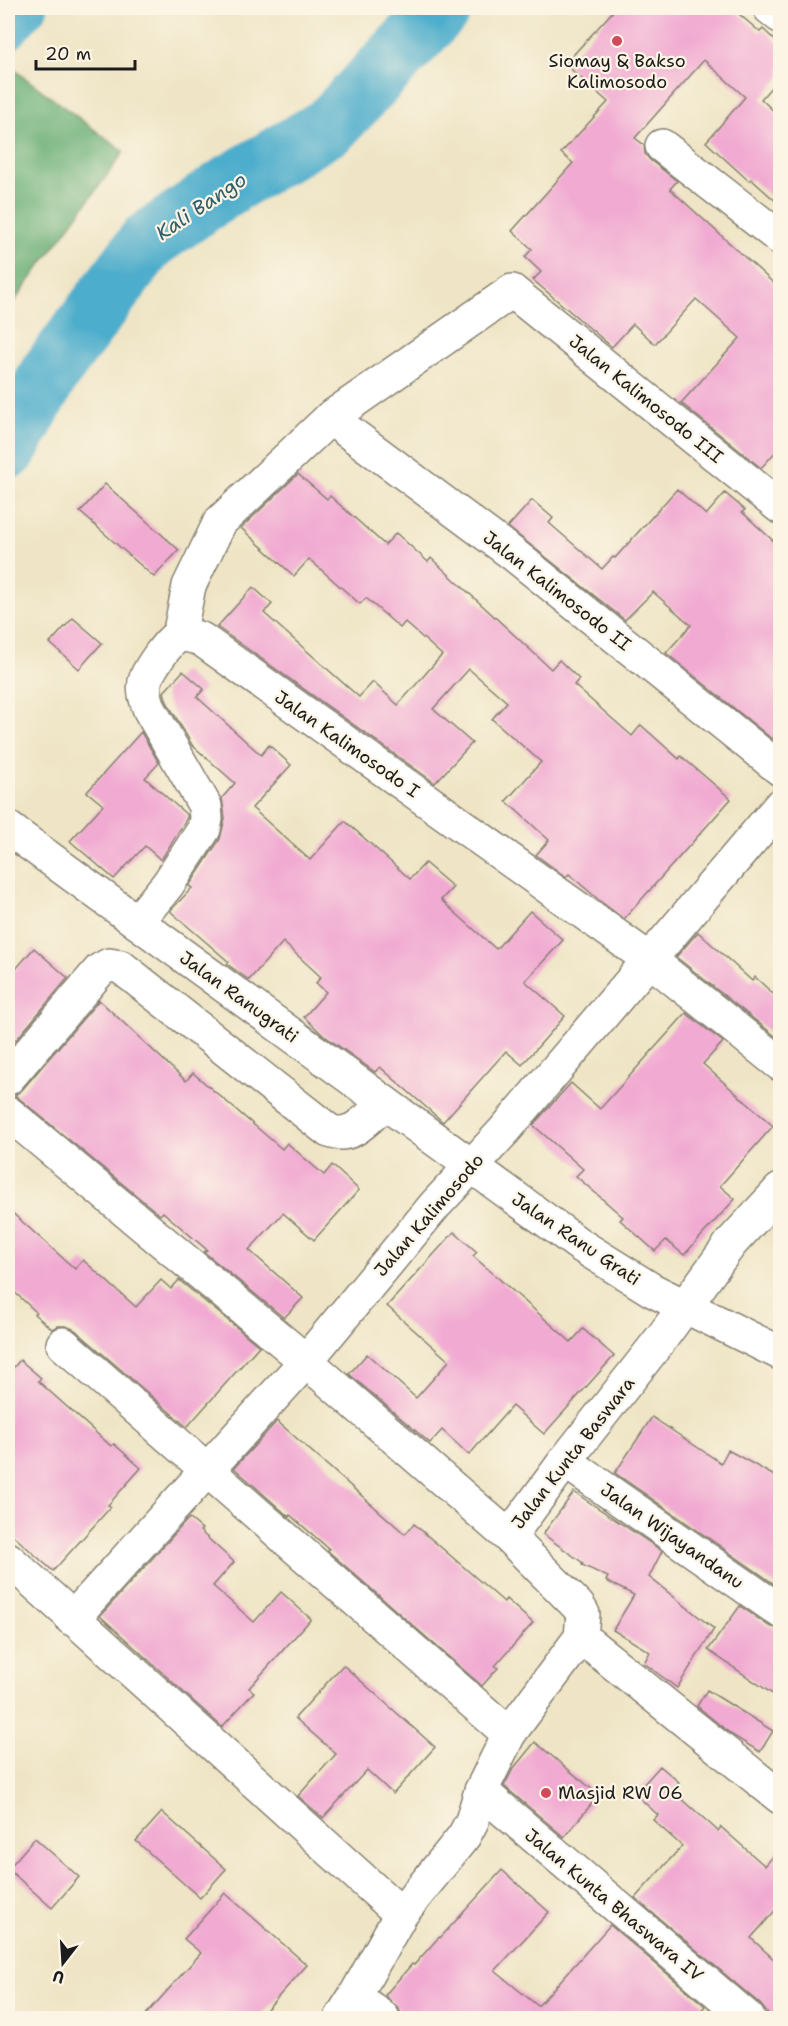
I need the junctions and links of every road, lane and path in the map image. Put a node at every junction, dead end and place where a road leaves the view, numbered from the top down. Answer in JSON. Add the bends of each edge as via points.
{"nodes":[{"id":1,"x":770,"y":8,"type":"edge"},
{"id":2,"x":780,"y":16,"type":"edge"},
{"id":3,"x":662,"y":146,"type":"dead end"},
{"id":4,"x":780,"y":238,"type":"edge"},
{"id":5,"x":330,"y":418,"type":"junction"},
{"id":6,"x":780,"y":507,"type":"edge"},
{"id":7,"x":178,"y":636,"type":"junction"},
{"id":8,"x":780,"y":769,"type":"edge"},
{"id":9,"x":780,"y":806,"type":"edge"},
{"id":10,"x":8,"y":828,"type":"edge"},
{"id":11,"x":137,"y":922,"type":"junction"},
{"id":12,"x":650,"y":960,"type":"junction"},
{"id":13,"x":780,"y":1064,"type":"edge"},
{"id":14,"x":8,"y":1078,"type":"edge"},
{"id":15,"x":385,"y":1103,"type":"junction"},
{"id":16,"x":8,"y":1113,"type":"edge"},
{"id":17,"x":471,"y":1166,"type":"junction"},
{"id":18,"x":780,"y":1190,"type":"edge"},
{"id":19,"x":686,"y":1306,"type":"junction"},
{"id":20,"x":63,"y":1344,"type":"dead end"},
{"id":21,"x":780,"y":1353,"type":"edge"},
{"id":22,"x":306,"y":1361,"type":"junction"},
{"id":23,"x":565,"y":1461,"type":"junction"},
{"id":24,"x":206,"y":1470,"type":"junction"},
{"id":25,"x":508,"y":1537,"type":"junction"},
{"id":26,"x":8,"y":1559,"type":"edge"},
{"id":27,"x":780,"y":1611,"type":"edge"},
{"id":28,"x":72,"y":1619,"type":"junction"},
{"id":29,"x":581,"y":1636,"type":"junction"},
{"id":30,"x":509,"y":1734,"type":"junction"},
{"id":31,"x":481,"y":1791,"type":"junction"},
{"id":32,"x":780,"y":1797,"type":"edge"},
{"id":33,"x":401,"y":1914,"type":"junction"},
{"id":34,"x":348,"y":2007,"type":"edge"},
{"id":35,"x":383,"y":2019,"type":"edge"},
{"id":36,"x":748,"y":2019,"type":"edge"}],
"edges":[{"from":1,"to":2,"type":"street"},
{"from":3,"to":4,"type":"street"},
{"from":5,"to":6,"type":"street","name":"Jalan Kalimosodo III","via":[[512,291]]},
{"from":5,"to":7,"type":"street","via":[[220,522],[189,586]]},
{"from":5,"to":8,"type":"street","name":"Jalan Kalimosodo II","via":[[513,554]]},
{"from":7,"to":11,"type":"street","via":[[168,644],[146,678],[144,695],[205,806],[206,819],[204,830],[168,884]]},
{"from":7,"to":12,"type":"street","name":"Jalan Kalimosodo I","via":[[201,639]]},
{"from":9,"to":12,"type":"street","name":"Jalan Kalimosodo"},
{"from":10,"to":11,"type":"street","name":"Jalan Ranugrati"},
{"from":11,"to":15,"type":"street","name":"Jalan Ranugrati"},
{"from":12,"to":13,"type":"street","name":"Jalan Kalimosodo I"},
{"from":12,"to":17,"type":"street","name":"Jalan Kalimosodo"},
{"from":14,"to":15,"type":"street","via":[[100,970],[109,966],[121,967],[329,1131],[340,1135],[351,1132]]},
{"from":15,"to":17,"type":"street","name":"Jalan Ranugrati"},
{"from":16,"to":22,"type":"street"},
{"from":17,"to":19,"type":"street","name":"Jalan Ranu Grati","via":[[580,1245],[652,1290]]},
{"from":17,"to":22,"type":"street","name":"Jalan Kalimosodo"},
{"from":18,"to":19,"type":"street","name":"Jalan Kunta Baswara","via":[[732,1243]]},
{"from":19,"to":21,"type":"street","name":"Jalan Ranu Grati"},
{"from":19,"to":23,"type":"street","name":"Jalan Kunta Baswara"},
{"from":20,"to":24,"type":"street"},
{"from":22,"to":24,"type":"street","name":"Jalan Kalimosodo"},
{"from":22,"to":25,"type":"street"},
{"from":23,"to":25,"type":"street","name":"Jalan Kunta Baswara"},
{"from":23,"to":27,"type":"street","name":"Jalan Wijayandanu"},
{"from":24,"to":28,"type":"street","name":"Jalan Kalimosodo"},
{"from":24,"to":30,"type":"street"},
{"from":25,"to":29,"type":"street","name":"Jalan Kunta Baswara","via":[[578,1606],[583,1614]]},
{"from":26,"to":28,"type":"street"},
{"from":28,"to":33,"type":"street"},
{"from":29,"to":30,"type":"street"},
{"from":29,"to":32,"type":"street"},
{"from":30,"to":31,"type":"street"},
{"from":31,"to":33,"type":"street","via":[[464,1836]]},
{"from":31,"to":36,"type":"street","name":"Jalan Kunta Bhaswara IV"},
{"from":33,"to":34,"type":"street"},
{"from":34,"to":35,"type":"street"}]}
